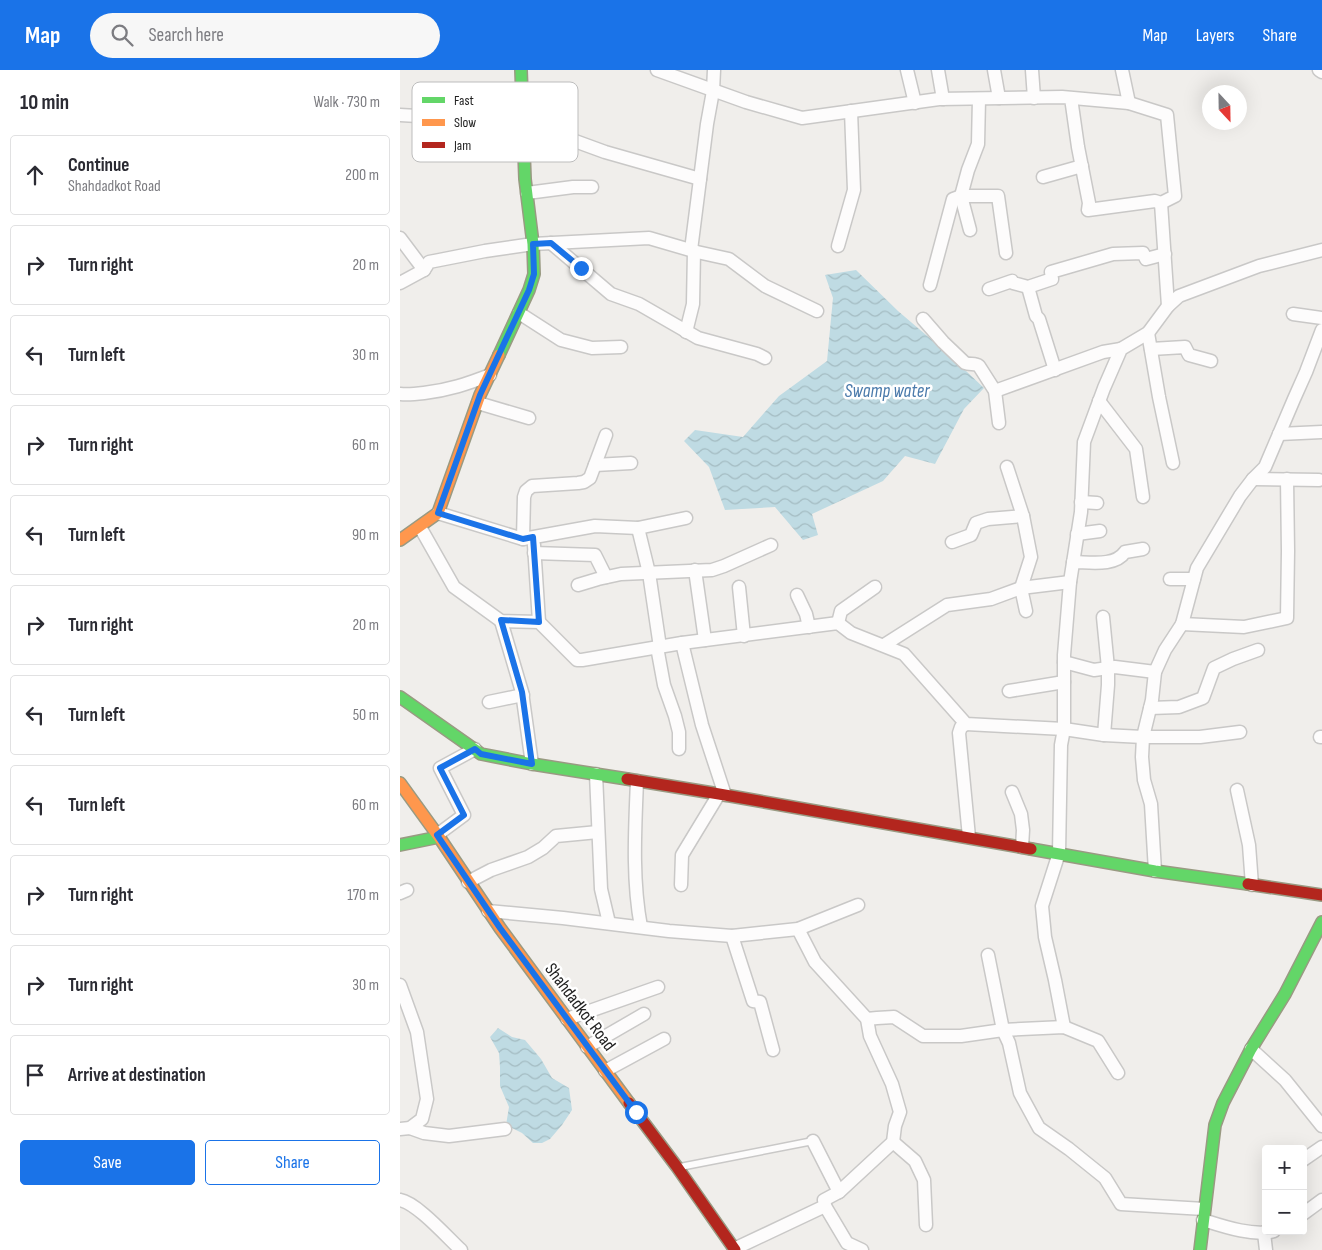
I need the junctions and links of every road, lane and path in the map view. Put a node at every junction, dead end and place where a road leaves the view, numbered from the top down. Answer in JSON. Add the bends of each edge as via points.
{"nodes":[{"id":1,"x":657,"y":70,"type":"edge"},
{"id":2,"x":714,"y":70,"type":"edge"},
{"id":3,"x":907,"y":70,"type":"edge"},
{"id":4,"x":938,"y":70,"type":"edge"},
{"id":5,"x":994,"y":70,"type":"edge"},
{"id":6,"x":1032,"y":70,"type":"edge"},
{"id":7,"x":1122,"y":70,"type":"edge"},
{"id":8,"x":1318,"y":70,"type":"edge"},
{"id":9,"x":1322,"y":72,"type":"edge"},
{"id":10,"x":714,"y":90,"type":"junction"},
{"id":11,"x":999,"y":98,"type":"junction"},
{"id":12,"x":1034,"y":98,"type":"junction"},
{"id":13,"x":1071,"y":98,"type":"junction"},
{"id":14,"x":944,"y":99,"type":"junction"},
{"id":15,"x":979,"y":99,"type":"junction"},
{"id":16,"x":915,"y":103,"type":"junction"},
{"id":17,"x":1129,"y":103,"type":"junction"},
{"id":18,"x":852,"y":111,"type":"junction"},
{"id":19,"x":578,"y":142,"type":"edge"},
{"id":20,"x":525,"y":162,"type":"edge"},
{"id":21,"x":1082,"y":166,"type":"junction"},
{"id":22,"x":1044,"y":177,"type":"dead end"},
{"id":23,"x":700,"y":179,"type":"junction"},
{"id":24,"x":592,"y":187,"type":"dead end"},
{"id":25,"x":527,"y":194,"type":"junction"},
{"id":26,"x":961,"y":196,"type":"junction"},
{"id":27,"x":1161,"y":203,"type":"junction"},
{"id":28,"x":970,"y":230,"type":"dead end"},
{"id":29,"x":400,"y":238,"type":"edge"},
{"id":30,"x":551,"y":243,"type":"junction"},
{"id":31,"x":533,"y":244,"type":"junction"},
{"id":32,"x":838,"y":246,"type":"dead end"},
{"id":33,"x":1322,"y":250,"type":"edge"},
{"id":34,"x":692,"y":251,"type":"junction"},
{"id":35,"x":1006,"y":253,"type":"dead end"},
{"id":36,"x":1164,"y":254,"type":"junction"},
{"id":37,"x":424,"y":270,"type":"junction"},
{"id":38,"x":400,"y":282,"type":"edge"},
{"id":39,"x":930,"y":285,"type":"dead end"},
{"id":40,"x":1028,"y":287,"type":"junction"},
{"id":41,"x":989,"y":289,"type":"dead end"},
{"id":42,"x":1168,"y":306,"type":"junction"},
{"id":43,"x":817,"y":311,"type":"dead end"},
{"id":44,"x":519,"y":313,"type":"junction"},
{"id":45,"x":1293,"y":314,"type":"dead end"},
{"id":46,"x":1322,"y":318,"type":"edge"},
{"id":47,"x":923,"y":319,"type":"dead end"},
{"id":48,"x":1322,"y":330,"type":"edge"},
{"id":49,"x":686,"y":332,"type":"junction"},
{"id":50,"x":1148,"y":333,"type":"junction"},
{"id":51,"x":621,"y":347,"type":"dead end"},
{"id":52,"x":1121,"y":349,"type":"junction"},
{"id":53,"x":1151,"y":349,"type":"junction"},
{"id":54,"x":1317,"y":357,"type":"edge"},
{"id":55,"x":765,"y":358,"type":"dead end"},
{"id":56,"x":1211,"y":361,"type":"dead end"},
{"id":57,"x":1055,"y":370,"type":"junction"},
{"id":58,"x":490,"y":375,"type":"junction"},
{"id":59,"x":995,"y":391,"type":"junction"},
{"id":60,"x":400,"y":394,"type":"edge"},
{"id":61,"x":1099,"y":401,"type":"junction"},
{"id":62,"x":478,"y":403,"type":"junction"},
{"id":63,"x":529,"y":418,"type":"dead end"},
{"id":64,"x":999,"y":423,"type":"dead end"},
{"id":65,"x":1322,"y":432,"type":"edge"},
{"id":66,"x":1279,"y":434,"type":"junction"},
{"id":67,"x":606,"y":435,"type":"dead end"},
{"id":68,"x":631,"y":462,"type":"dead end"},
{"id":69,"x":1172,"y":463,"type":"dead end"},
{"id":70,"x":595,"y":465,"type":"junction"},
{"id":71,"x":1006,"y":467,"type":"dead end"},
{"id":72,"x":1253,"y":479,"type":"junction"},
{"id":73,"x":1287,"y":480,"type":"junction"},
{"id":74,"x":1319,"y":480,"type":"dead end"},
{"id":75,"x":1142,"y":498,"type":"dead end"},
{"id":76,"x":1081,"y":502,"type":"junction"},
{"id":77,"x":1097,"y":503,"type":"dead end"},
{"id":78,"x":438,"y":513,"type":"junction"},
{"id":79,"x":1024,"y":516,"type":"junction"},
{"id":80,"x":686,"y":518,"type":"dead end"},
{"id":81,"x":420,"y":527,"type":"junction"},
{"id":82,"x":638,"y":528,"type":"junction"},
{"id":83,"x":1100,"y":531,"type":"dead end"},
{"id":84,"x":1077,"y":534,"type":"junction"},
{"id":85,"x":401,"y":537,"type":"edge"},
{"id":86,"x":528,"y":538,"type":"junction"},
{"id":87,"x":952,"y":542,"type":"dead end"},
{"id":88,"x":771,"y":545,"type":"dead end"},
{"id":89,"x":1143,"y":549,"type":"dead end"},
{"id":90,"x":534,"y":553,"type":"junction"},
{"id":91,"x":1073,"y":562,"type":"junction"},
{"id":92,"x":695,"y":570,"type":"junction"},
{"id":93,"x":649,"y":572,"type":"junction"},
{"id":94,"x":606,"y":577,"type":"junction"},
{"id":95,"x":1170,"y":579,"type":"dead end"},
{"id":96,"x":1194,"y":579,"type":"junction"},
{"id":97,"x":1070,"y":582,"type":"junction"},
{"id":98,"x":578,"y":585,"type":"dead end"},
{"id":99,"x":739,"y":587,"type":"dead end"},
{"id":100,"x":875,"y":587,"type":"dead end"},
{"id":101,"x":1021,"y":588,"type":"junction"},
{"id":102,"x":797,"y":595,"type":"dead end"},
{"id":103,"x":1026,"y":611,"type":"dead end"},
{"id":104,"x":1103,"y":618,"type":"dead end"},
{"id":105,"x":501,"y":620,"type":"junction"},
{"id":106,"x":539,"y":622,"type":"junction"},
{"id":107,"x":838,"y":623,"type":"junction"},
{"id":108,"x":1182,"y":624,"type":"junction"},
{"id":109,"x":809,"y":628,"type":"junction"},
{"id":110,"x":744,"y":636,"type":"junction"},
{"id":111,"x":705,"y":640,"type":"junction"},
{"id":112,"x":682,"y":643,"type":"junction"},
{"id":113,"x":884,"y":645,"type":"junction"},
{"id":114,"x":659,"y":647,"type":"junction"},
{"id":115,"x":1258,"y":650,"type":"dead end"},
{"id":116,"x":1064,"y":662,"type":"junction"},
{"id":117,"x":1108,"y":668,"type":"junction"},
{"id":118,"x":1155,"y":672,"type":"junction"},
{"id":119,"x":1064,"y":682,"type":"junction"},
{"id":120,"x":1009,"y":691,"type":"dead end"},
{"id":121,"x":522,"y":695,"type":"junction"},
{"id":122,"x":400,"y":698,"type":"edge"},
{"id":123,"x":489,"y":702,"type":"dead end"},
{"id":124,"x":1150,"y":708,"type":"junction"},
{"id":125,"x":966,"y":724,"type":"junction"},
{"id":126,"x":1064,"y":729,"type":"junction"},
{"id":127,"x":1240,"y":732,"type":"dead end"},
{"id":128,"x":1104,"y":735,"type":"junction"},
{"id":129,"x":1143,"y":737,"type":"junction"},
{"id":130,"x":475,"y":749,"type":"junction"},
{"id":131,"x":679,"y":749,"type":"dead end"},
{"id":132,"x":532,"y":764,"type":"junction"},
{"id":133,"x":596,"y":774,"type":"junction"},
{"id":134,"x":637,"y":781,"type":"junction"},
{"id":135,"x":400,"y":783,"type":"edge"},
{"id":136,"x":1237,"y":790,"type":"dead end"},
{"id":137,"x":1012,"y":792,"type":"dead end"},
{"id":138,"x":722,"y":795,"type":"junction"},
{"id":139,"x":598,"y":832,"type":"junction"},
{"id":140,"x":438,"y":836,"type":"junction"},
{"id":141,"x":969,"y":837,"type":"junction"},
{"id":142,"x":400,"y":845,"type":"edge"},
{"id":143,"x":1022,"y":847,"type":"junction"},
{"id":144,"x":1059,"y":853,"type":"junction"},
{"id":145,"x":1155,"y":871,"type":"junction"},
{"id":146,"x":468,"y":882,"type":"junction"},
{"id":147,"x":1252,"y":884,"type":"junction"},
{"id":148,"x":681,"y":885,"type":"dead end"},
{"id":149,"x":1322,"y":895,"type":"edge"},
{"id":150,"x":858,"y":905,"type":"dead end"},
{"id":151,"x":488,"y":910,"type":"junction"},
{"id":152,"x":1322,"y":922,"type":"edge"},
{"id":153,"x":609,"y":923,"type":"junction"},
{"id":154,"x":642,"y":927,"type":"junction"},
{"id":155,"x":798,"y":929,"type":"junction"},
{"id":156,"x":732,"y":936,"type":"junction"},
{"id":157,"x":988,"y":955,"type":"dead end"},
{"id":158,"x":400,"y":986,"type":"edge"},
{"id":159,"x":658,"y":987,"type":"dead end"},
{"id":160,"x":644,"y":1014,"type":"dead end"},
{"id":161,"x":567,"y":1019,"type":"junction"},
{"id":162,"x":867,"y":1019,"type":"junction"},
{"id":163,"x":1064,"y":1027,"type":"junction"},
{"id":164,"x":1003,"y":1030,"type":"junction"},
{"id":165,"x":664,"y":1039,"type":"dead end"},
{"id":166,"x":588,"y":1047,"type":"junction"},
{"id":167,"x":1251,"y":1049,"type":"junction"},
{"id":168,"x":773,"y":1050,"type":"dead end"},
{"id":169,"x":605,"y":1071,"type":"junction"},
{"id":170,"x":1118,"y":1073,"type":"dead end"},
{"id":171,"x":1322,"y":1126,"type":"edge"},
{"id":172,"x":405,"y":1128,"type":"edge"},
{"id":173,"x":505,"y":1129,"type":"dead end"},
{"id":174,"x":813,"y":1141,"type":"joint"},
{"id":175,"x":894,"y":1142,"type":"junction"},
{"id":176,"x":1322,"y":1147,"type":"edge"},
{"id":177,"x":1307,"y":1157,"type":"edge"},
{"id":178,"x":677,"y":1167,"type":"junction"},
{"id":179,"x":839,"y":1192,"type":"junction"},
{"id":180,"x":400,"y":1200,"type":"edge"},
{"id":181,"x":1322,"y":1200,"type":"edge"},
{"id":182,"x":825,"y":1206,"type":"junction"},
{"id":183,"x":1307,"y":1211,"type":"edge"},
{"id":184,"x":1203,"y":1215,"type":"junction"},
{"id":185,"x":926,"y":1226,"type":"dead end"},
{"id":186,"x":1262,"y":1231,"type":"edge"},
{"id":187,"x":1268,"y":1235,"type":"edge"},
{"id":188,"x":858,"y":1249,"type":"edge"},
{"id":189,"x":461,"y":1250,"type":"edge"},
{"id":190,"x":734,"y":1250,"type":"edge"},
{"id":191,"x":1200,"y":1250,"type":"edge"},
{"id":192,"x":1266,"y":1250,"type":"edge"}],
"edges":[{"from":1,"to":10,"type":"street"},
{"from":2,"to":10,"type":"street"},
{"from":3,"to":16,"type":"street"},
{"from":4,"to":14,"type":"street"},
{"from":5,"to":11,"type":"street"},
{"from":6,"to":12,"type":"street"},
{"from":7,"to":17,"type":"street"},
{"from":8,"to":9,"type":"street"},
{"from":10,"to":18,"type":"street","via":[[802,118]]},
{"from":10,"to":23,"type":"street"},
{"from":11,"to":12,"type":"street"},
{"from":11,"to":15,"type":"street"},
{"from":12,"to":13,"type":"street"},
{"from":13,"to":17,"type":"street"},
{"from":13,"to":21,"type":"street"},
{"from":14,"to":15,"type":"street"},
{"from":14,"to":16,"type":"street"},
{"from":15,"to":26,"type":"street","via":[[978,144]]},
{"from":16,"to":18,"type":"street"},
{"from":17,"to":27,"type":"street","via":[[1167,115],[1175,196]]},
{"from":18,"to":32,"type":"street","via":[[854,190]]},
{"from":19,"to":23,"type":"street"},
{"from":20,"to":25,"type":"main road"},
{"from":21,"to":22,"type":"street"},
{"from":21,"to":27,"type":"street","via":[[1088,210],[1155,200]]},
{"from":23,"to":34,"type":"street"},
{"from":24,"to":25,"type":"street"},
{"from":25,"to":31,"type":"main road"},
{"from":26,"to":28,"type":"street"},
{"from":26,"to":35,"type":"street","via":[[998,196]]},
{"from":26,"to":39,"type":"street","via":[[953,199]]},
{"from":27,"to":36,"type":"street"},
{"from":29,"to":37,"type":"street"},
{"from":30,"to":31,"type":"street"},
{"from":30,"to":34,"type":"street","via":[[650,238]]},
{"from":30,"to":49,"type":"street","via":[[611,294],[639,304]]},
{"from":31,"to":37,"type":"street","via":[[429,262]]},
{"from":31,"to":44,"type":"main road","via":[[534,274]]},
{"from":33,"to":42,"type":"street","via":[[1259,266],[1179,296]]},
{"from":34,"to":43,"type":"street","via":[[729,259],[765,286]]},
{"from":34,"to":49,"type":"street","via":[[693,304]]},
{"from":36,"to":40,"type":"street","via":[[1146,259],[1143,253],[1114,254],[1051,272],[1052,279]]},
{"from":36,"to":42,"type":"street"},
{"from":37,"to":38,"type":"street"},
{"from":40,"to":41,"type":"street","via":[[1012,281]]},
{"from":40,"to":57,"type":"street"},
{"from":42,"to":50,"type":"street"},
{"from":44,"to":51,"type":"street","via":[[561,340],[592,348]]},
{"from":44,"to":58,"type":"main road"},
{"from":45,"to":46,"type":"street"},
{"from":47,"to":59,"type":"street","via":[[965,363],[979,366]]},
{"from":48,"to":54,"type":"street"},
{"from":49,"to":55,"type":"street"},
{"from":50,"to":52,"type":"street"},
{"from":50,"to":53,"type":"street"},
{"from":52,"to":57,"type":"street"},
{"from":52,"to":61,"type":"street"},
{"from":53,"to":56,"type":"street","via":[[1185,348],[1189,355]]},
{"from":53,"to":69,"type":"street"},
{"from":54,"to":66,"type":"street"},
{"from":57,"to":59,"type":"street"},
{"from":58,"to":60,"type":"street","via":[[459,387]]},
{"from":58,"to":62,"type":"main road"},
{"from":59,"to":64,"type":"street"},
{"from":61,"to":75,"type":"street","via":[[1136,448]]},
{"from":61,"to":76,"type":"street","via":[[1084,442]]},
{"from":62,"to":63,"type":"street"},
{"from":62,"to":78,"type":"main road"},
{"from":65,"to":66,"type":"street"},
{"from":66,"to":72,"type":"street","via":[[1265,467]]},
{"from":67,"to":70,"type":"street"},
{"from":68,"to":70,"type":"street"},
{"from":70,"to":86,"type":"street","via":[[590,478],[584,482],[532,486],[526,491]]},
{"from":71,"to":79,"type":"street"},
{"from":72,"to":73,"type":"street"},
{"from":72,"to":96,"type":"street","via":[[1227,517],[1197,568]]},
{"from":73,"to":74,"type":"street"},
{"from":73,"to":108,"type":"street","via":[[1287,618],[1244,627]]},
{"from":76,"to":77,"type":"street"},
{"from":76,"to":84,"type":"street"},
{"from":78,"to":81,"type":"main road"},
{"from":78,"to":86,"type":"street"},
{"from":79,"to":87,"type":"street","via":[[976,523],[971,535]]},
{"from":79,"to":101,"type":"street","via":[[1031,557]]},
{"from":80,"to":82,"type":"street"},
{"from":81,"to":85,"type":"main road"},
{"from":81,"to":105,"type":"street","via":[[454,587]]},
{"from":82,"to":86,"type":"street","via":[[594,526]]},
{"from":82,"to":93,"type":"street"},
{"from":83,"to":84,"type":"street"},
{"from":84,"to":91,"type":"street"},
{"from":86,"to":90,"type":"street"},
{"from":88,"to":92,"type":"street","via":[[712,570]]},
{"from":89,"to":91,"type":"street","via":[[1125,552],[1112,562]]},
{"from":90,"to":94,"type":"street","via":[[595,555]]},
{"from":90,"to":106,"type":"street"},
{"from":91,"to":97,"type":"street"},
{"from":92,"to":93,"type":"street"},
{"from":92,"to":111,"type":"street"},
{"from":93,"to":94,"type":"street"},
{"from":93,"to":114,"type":"street"},
{"from":94,"to":98,"type":"street"},
{"from":95,"to":96,"type":"street"},
{"from":96,"to":108,"type":"street"},
{"from":97,"to":101,"type":"street"},
{"from":97,"to":116,"type":"street"},
{"from":99,"to":110,"type":"street"},
{"from":100,"to":107,"type":"street","via":[[841,611]]},
{"from":101,"to":103,"type":"street"},
{"from":101,"to":113,"type":"street","via":[[991,599],[947,605]]},
{"from":102,"to":109,"type":"street"},
{"from":104,"to":117,"type":"street"},
{"from":105,"to":106,"type":"street"},
{"from":105,"to":121,"type":"street"},
{"from":106,"to":114,"type":"street","via":[[577,660]]},
{"from":107,"to":109,"type":"street"},
{"from":107,"to":113,"type":"street","via":[[851,633]]},
{"from":108,"to":118,"type":"street"},
{"from":109,"to":110,"type":"street"},
{"from":110,"to":111,"type":"street"},
{"from":111,"to":112,"type":"street"},
{"from":112,"to":114,"type":"street"},
{"from":112,"to":138,"type":"street"},
{"from":113,"to":125,"type":"street","via":[[904,654]]},
{"from":114,"to":131,"type":"street","via":[[664,685],[679,732]]},
{"from":115,"to":124,"type":"street","via":[[1214,668],[1202,698],[1179,707]]},
{"from":116,"to":117,"type":"street","via":[[1094,670]]},
{"from":116,"to":119,"type":"street"},
{"from":117,"to":118,"type":"street"},
{"from":117,"to":128,"type":"street"},
{"from":118,"to":124,"type":"street"},
{"from":119,"to":120,"type":"street"},
{"from":119,"to":126,"type":"street"},
{"from":121,"to":123,"type":"street"},
{"from":121,"to":132,"type":"street"},
{"from":122,"to":130,"type":"main road"},
{"from":124,"to":129,"type":"street"},
{"from":125,"to":126,"type":"street"},
{"from":125,"to":141,"type":"street","via":[[960,733]]},
{"from":126,"to":128,"type":"street"},
{"from":126,"to":144,"type":"street"},
{"from":127,"to":129,"type":"street","via":[[1200,737]]},
{"from":128,"to":129,"type":"street"},
{"from":129,"to":145,"type":"street","via":[[1144,780],[1151,804]]},
{"from":130,"to":132,"type":"main road","via":[[481,754]]},
{"from":130,"to":140,"type":"street","via":[[440,768],[464,815]]},
{"from":132,"to":133,"type":"main road"},
{"from":133,"to":134,"type":"main road"},
{"from":133,"to":139,"type":"street"},
{"from":134,"to":138,"type":"main road"},
{"from":134,"to":154,"type":"street","via":[[634,848]]},
{"from":135,"to":140,"type":"main road","name":"Shahdadkot Road"},
{"from":136,"to":147,"type":"street","via":[[1250,845]]},
{"from":137,"to":143,"type":"street","via":[[1022,814]]},
{"from":138,"to":141,"type":"main road"},
{"from":138,"to":148,"type":"street","via":[[682,854]]},
{"from":139,"to":146,"type":"street","via":[[556,836],[528,857]]},
{"from":139,"to":153,"type":"street","via":[[601,889]]},
{"from":140,"to":142,"type":"main road"},
{"from":140,"to":146,"type":"main road","name":"Shahdadkot Road"},
{"from":141,"to":143,"type":"main road"},
{"from":143,"to":144,"type":"main road"},
{"from":144,"to":145,"type":"main road"},
{"from":144,"to":163,"type":"street","via":[[1042,906],[1045,937]]},
{"from":145,"to":147,"type":"main road"},
{"from":146,"to":151,"type":"main road","name":"Shahdadkot Road"},
{"from":147,"to":149,"type":"main road"},
{"from":150,"to":155,"type":"street"},
{"from":151,"to":153,"type":"street"},
{"from":151,"to":161,"type":"main road","name":"Shahdadkot Road"},
{"from":152,"to":167,"type":"main road","via":[[1285,994]]},
{"from":153,"to":154,"type":"street"},
{"from":154,"to":156,"type":"street"},
{"from":155,"to":156,"type":"street"},
{"from":155,"to":162,"type":"street","via":[[815,962]]},
{"from":156,"to":168,"type":"street","via":[[754,1001],[760,1002]]},
{"from":157,"to":164,"type":"street"},
{"from":158,"to":172,"type":"street","via":[[416,1032],[427,1098],[422,1119]]},
{"from":159,"to":161,"type":"street"},
{"from":160,"to":166,"type":"street"},
{"from":161,"to":166,"type":"main road","name":"Shahdadkot Road"},
{"from":162,"to":164,"type":"street","via":[[894,1017],[923,1036],[961,1036]]},
{"from":162,"to":175,"type":"street","via":[[870,1036],[892,1084],[900,1112]]},
{"from":163,"to":164,"type":"street"},
{"from":163,"to":170,"type":"street","via":[[1098,1041]]},
{"from":164,"to":184,"type":"street","via":[[1020,1093],[1039,1128],[1105,1178],[1121,1204]]},
{"from":165,"to":169,"type":"street"},
{"from":166,"to":169,"type":"main road","name":"Shahdadkot Road"},
{"from":167,"to":171,"type":"street","via":[[1285,1080]]},
{"from":167,"to":184,"type":"main road","via":[[1215,1125]]},
{"from":169,"to":178,"type":"main road","name":"Shahdadkot Road"},
{"from":172,"to":173,"type":"street","via":[[449,1136]]},
{"from":174,"to":178,"type":"lane"},
{"from":174,"to":179,"type":"street"},
{"from":175,"to":179,"type":"street"},
{"from":175,"to":185,"type":"street","via":[[915,1161],[924,1180]]},
{"from":176,"to":177,"type":"street"},
{"from":178,"to":190,"type":"main road","name":"Shahdadkot Road"},
{"from":179,"to":182,"type":"street","via":[[824,1200]]},
{"from":180,"to":189,"type":"street","via":[[419,1210]]},
{"from":181,"to":183,"type":"street"},
{"from":182,"to":188,"type":"street","via":[[847,1243]]},
{"from":182,"to":190,"type":"street"},
{"from":184,"to":186,"type":"street","via":[[1231,1229]]},
{"from":184,"to":191,"type":"main road"},
{"from":187,"to":192,"type":"street"}]}
